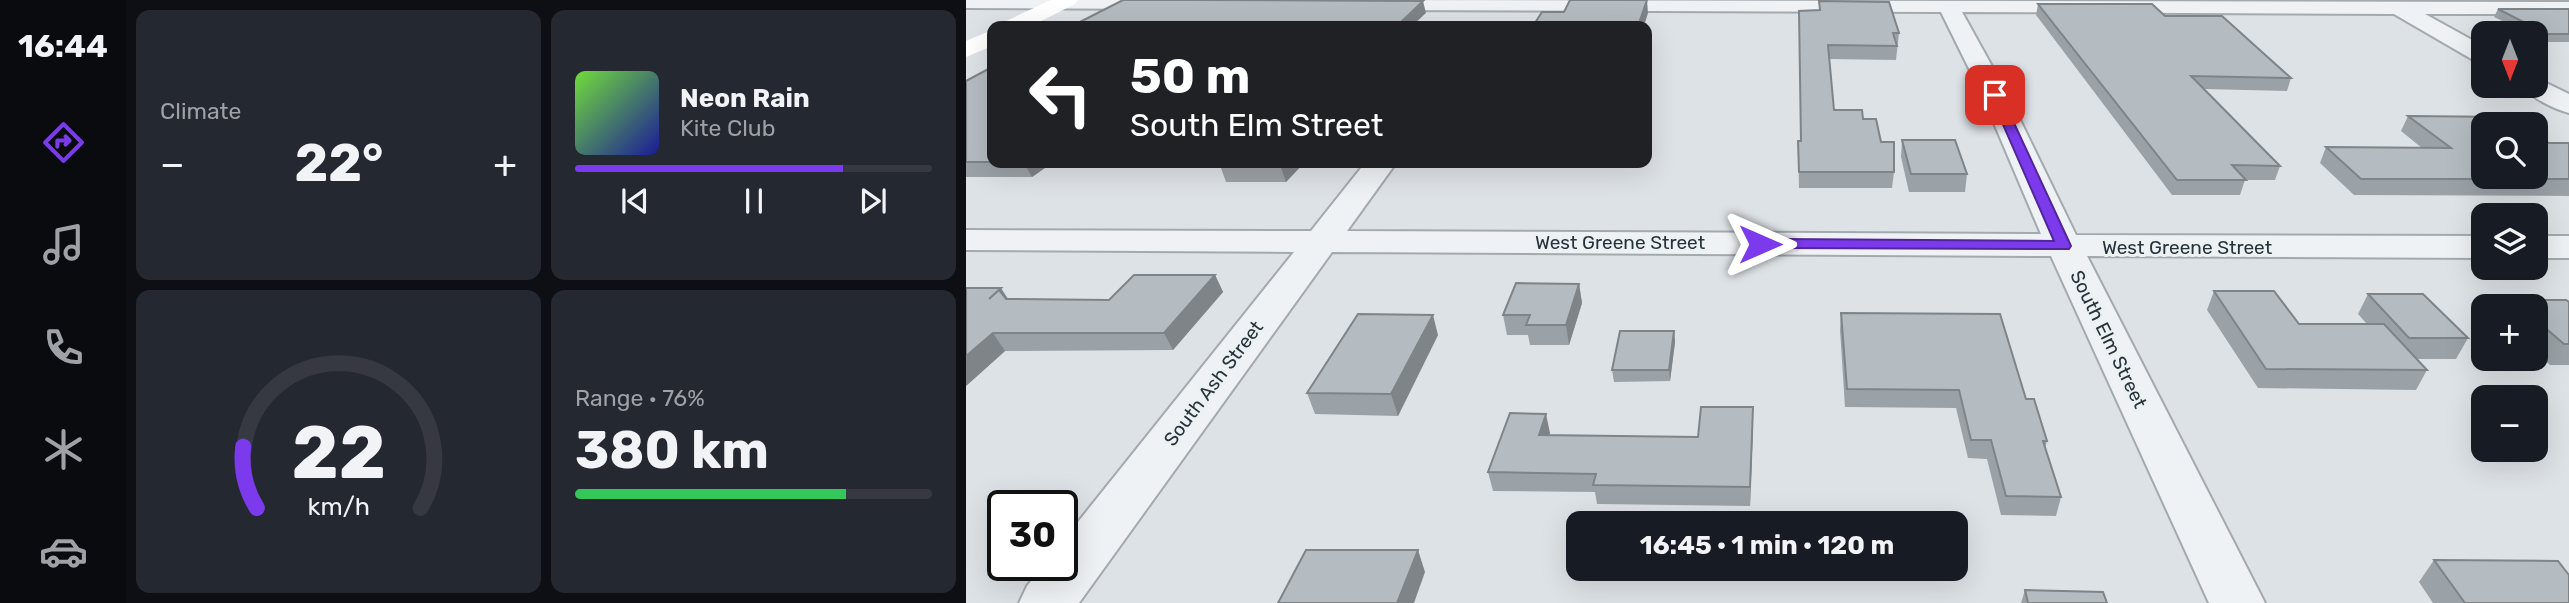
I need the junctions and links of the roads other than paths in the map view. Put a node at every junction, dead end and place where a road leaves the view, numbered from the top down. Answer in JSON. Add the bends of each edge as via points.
{"nodes":[{"id":1,"x":1065,"y":1,"type":"edge"},
{"id":2,"x":966,"y":2,"type":"edge"},
{"id":3,"x":1505,"y":2,"type":"edge"},
{"id":4,"x":1188,"y":3,"type":"edge"},
{"id":5,"x":1946,"y":3,"type":"edge"},
{"id":6,"x":1353,"y":4,"type":"edge"},
{"id":7,"x":2391,"y":4,"type":"edge"},
{"id":8,"x":2569,"y":8,"type":"edge"},
{"id":9,"x":1024,"y":21,"type":"edge"},
{"id":10,"x":1490,"y":21,"type":"edge"},
{"id":11,"x":987,"y":40,"type":"edge"},
{"id":12,"x":2471,"y":49,"type":"edge"},
{"id":13,"x":966,"y":50,"type":"edge"},
{"id":14,"x":2548,"y":93,"type":"edge"},
{"id":15,"x":2569,"y":105,"type":"edge"},
{"id":16,"x":1377,"y":168,"type":"edge"},
{"id":17,"x":966,"y":240,"type":"edge"},
{"id":18,"x":1322,"y":240,"type":"junction"},
{"id":19,"x":2064,"y":246,"type":"junction"},
{"id":20,"x":2471,"y":247,"type":"edge"},
{"id":21,"x":2548,"y":247,"type":"edge"},
{"id":22,"x":2569,"y":247,"type":"edge"},
{"id":23,"x":1047,"y":603,"type":"edge"},
{"id":24,"x":2237,"y":603,"type":"edge"}],
"edges":[{"from":1,"to":2,"type":"street"},
{"from":1,"to":4,"type":"street"},
{"from":1,"to":9,"type":"street"},
{"from":3,"to":5,"type":"street"},
{"from":3,"to":6,"type":"street"},
{"from":3,"to":10,"type":"street"},
{"from":5,"to":7,"type":"street"},
{"from":5,"to":19,"type":"street","name":"South Elm Street","via":[[1995,95]]},
{"from":7,"to":8,"type":"street"},
{"from":7,"to":12,"type":"street"},
{"from":11,"to":13,"type":"street"},
{"from":14,"to":15,"type":"street"},
{"from":16,"to":18,"type":"street","name":"South Ash Street"},
{"from":17,"to":18,"type":"street","name":"West Greene Street"},
{"from":18,"to":19,"type":"street","name":"West Greene Street"},
{"from":18,"to":23,"type":"street","name":"South Ash Street"},
{"from":19,"to":20,"type":"street","name":"West Greene Street"},
{"from":19,"to":24,"type":"street","name":"South Elm Street"},
{"from":21,"to":22,"type":"street"}]}
